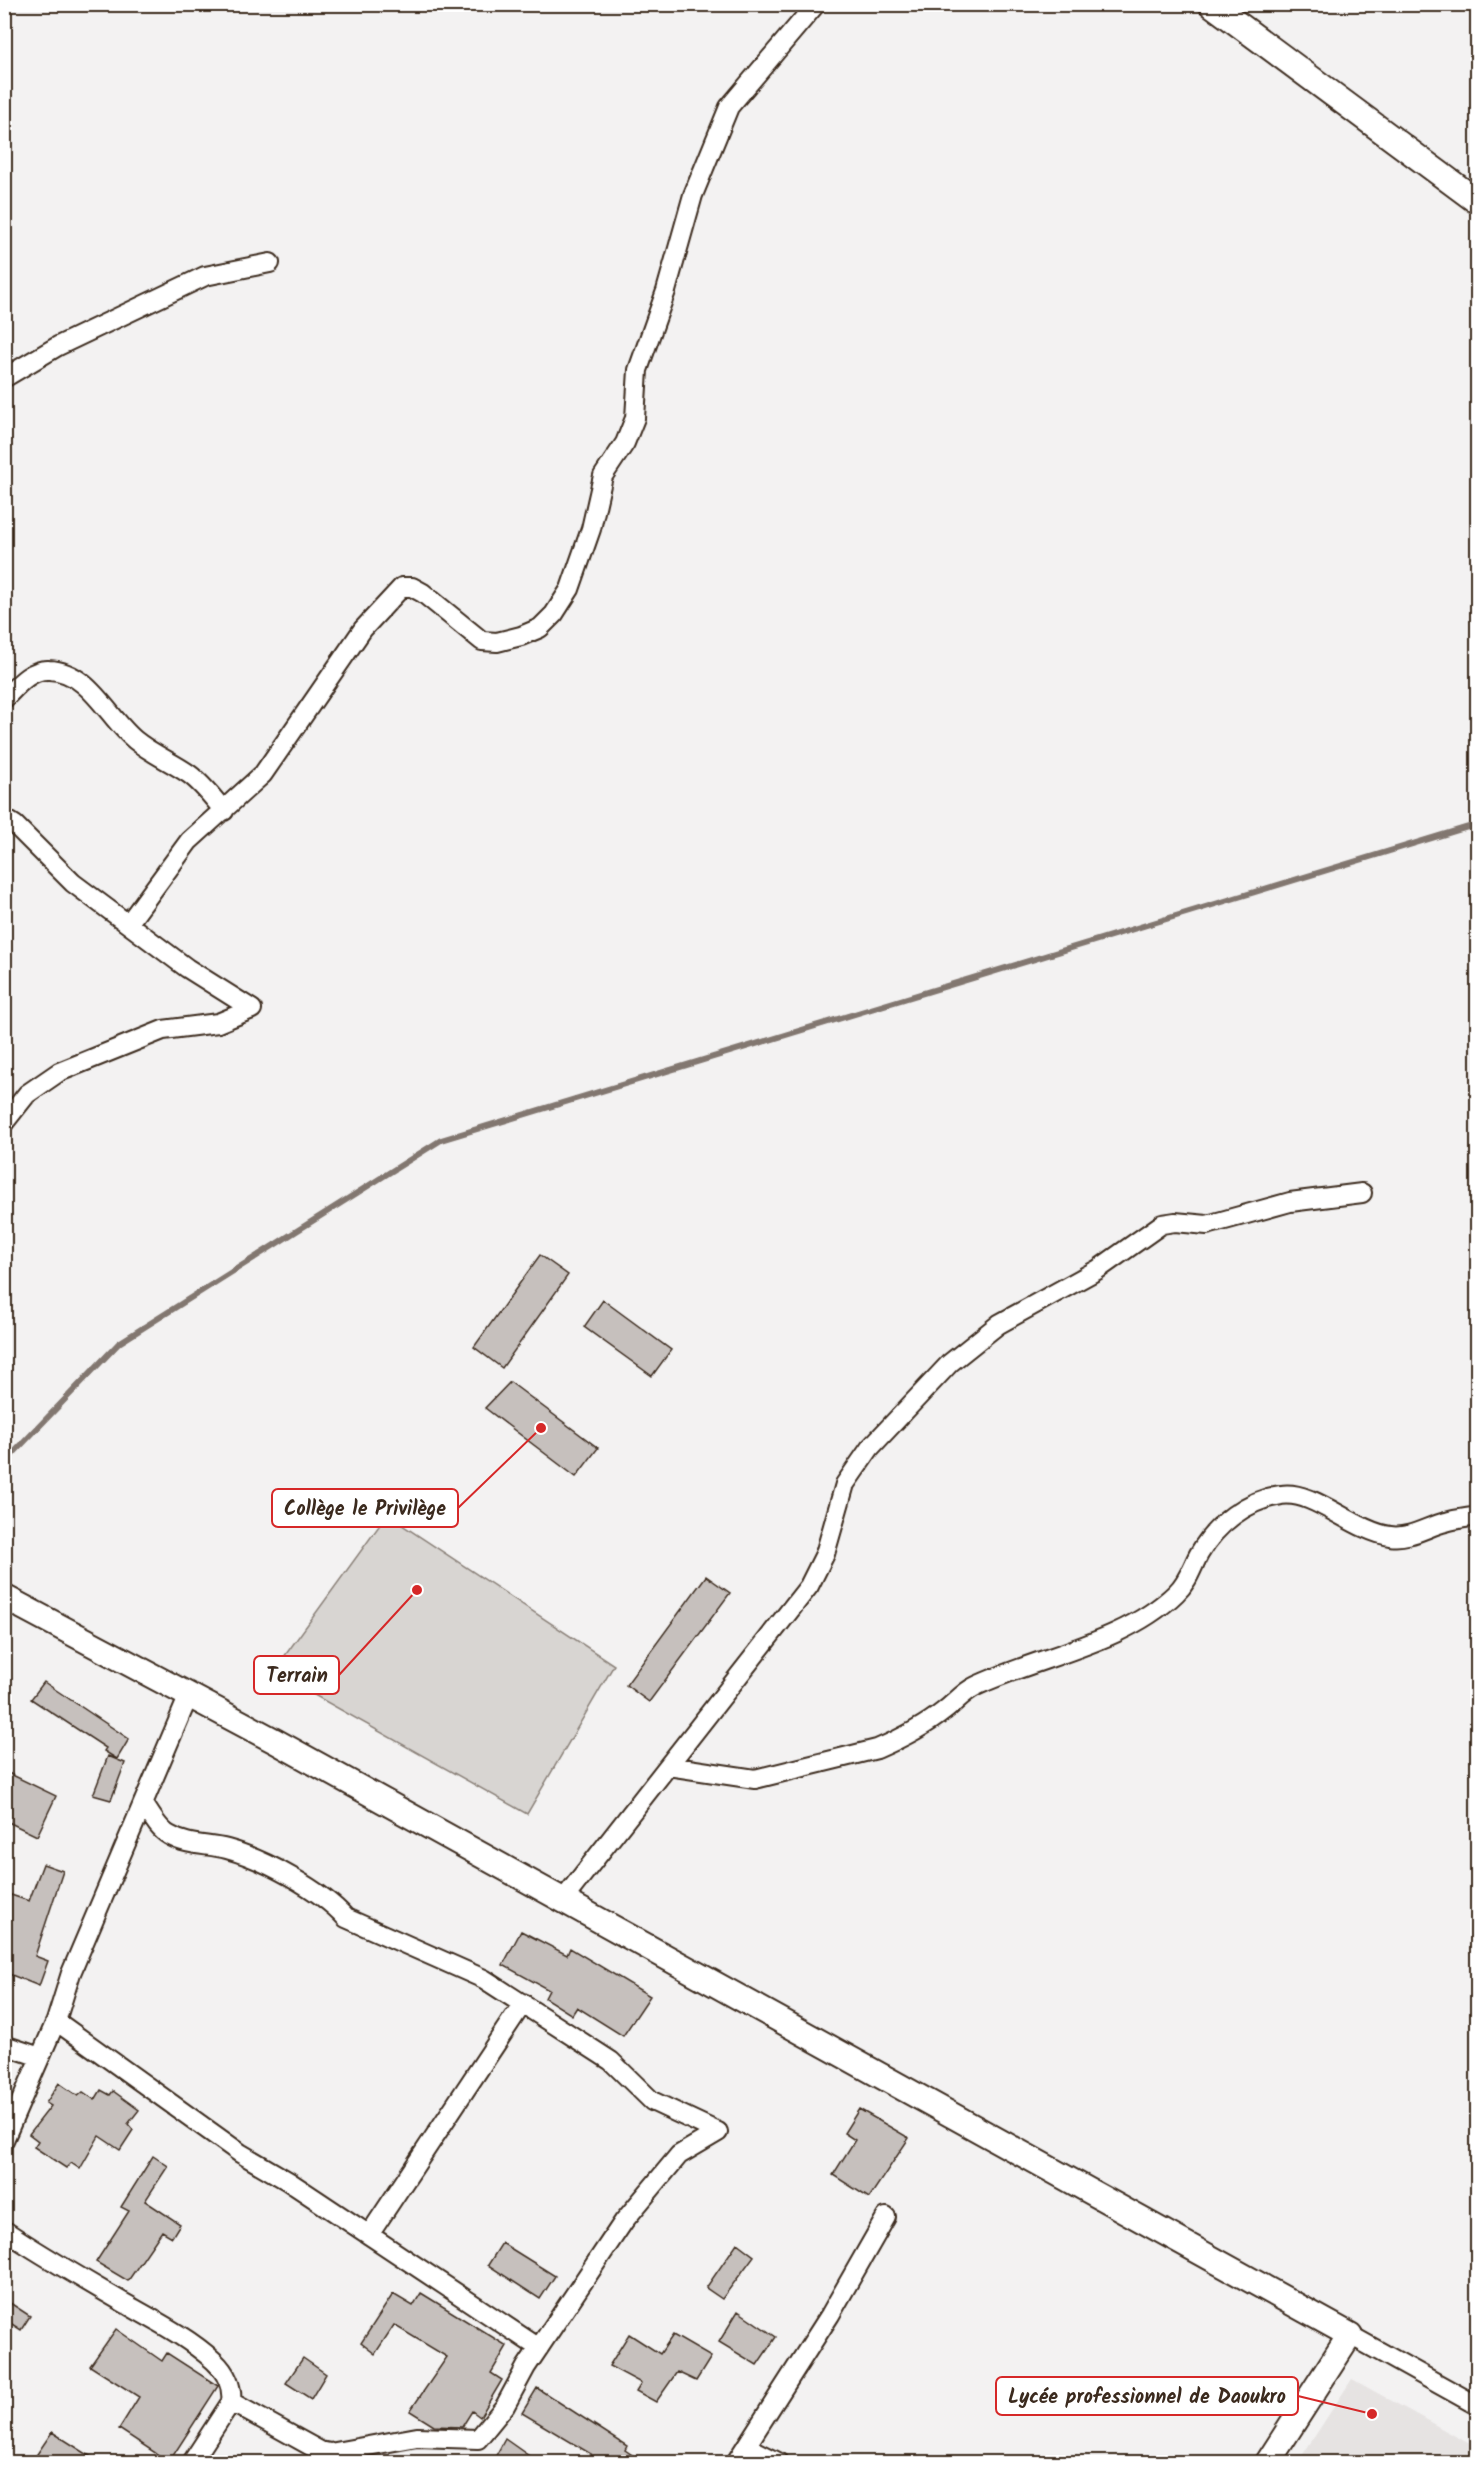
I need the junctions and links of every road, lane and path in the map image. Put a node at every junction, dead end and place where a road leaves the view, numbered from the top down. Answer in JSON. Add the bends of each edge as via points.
{"nodes":[{"id":1,"x":816,"y":4,"type":"edge"},
{"id":2,"x":1211,"y":4,"type":"edge"},
{"id":3,"x":1478,"y":202,"type":"edge"},
{"id":4,"x":270,"y":263,"type":"dead end"},
{"id":5,"x":4,"y":378,"type":"edge"},
{"id":6,"x":4,"y":699,"type":"edge"},
{"id":7,"x":224,"y":811,"type":"junction"},
{"id":8,"x":4,"y":818,"type":"edge"},
{"id":9,"x":128,"y":924,"type":"junction"},
{"id":10,"x":4,"y":1123,"type":"edge"},
{"id":11,"x":1362,"y":1193,"type":"dead end"},
{"id":12,"x":1478,"y":1516,"type":"edge"},
{"id":13,"x":4,"y":1597,"type":"edge"},
{"id":14,"x":189,"y":1695,"type":"junction"},
{"id":15,"x":668,"y":1766,"type":"junction"},
{"id":16,"x":143,"y":1803,"type":"junction"},
{"id":17,"x":563,"y":1900,"type":"junction"},
{"id":18,"x":523,"y":2003,"type":"junction"},
{"id":19,"x":56,"y":2021,"type":"junction"},
{"id":20,"x":4,"y":2044,"type":"edge"},
{"id":21,"x":40,"y":2057,"type":"junction"},
{"id":22,"x":4,"y":2140,"type":"edge"},
{"id":23,"x":886,"y":2217,"type":"dead end"},
{"id":24,"x":4,"y":2230,"type":"edge"},
{"id":25,"x":369,"y":2235,"type":"junction"},
{"id":26,"x":1350,"y":2335,"type":"junction"},
{"id":27,"x":539,"y":2348,"type":"junction"},
{"id":28,"x":231,"y":2402,"type":"junction"},
{"id":29,"x":1478,"y":2406,"type":"edge"},
{"id":30,"x":746,"y":2446,"type":"junction"},
{"id":31,"x":192,"y":2463,"type":"edge"},
{"id":32,"x":736,"y":2463,"type":"edge"},
{"id":33,"x":778,"y":2463,"type":"edge"},
{"id":34,"x":1268,"y":2463,"type":"edge"}],
"edges":[{"from":1,"to":7,"type":"street","via":[[729,107],[693,195],[666,291],[638,370],[635,418],[626,443],[603,476],[591,529],[570,589],[554,614],[540,628],[521,636],[482,642],[423,593],[402,587],[363,629],[263,774]]},
{"from":2,"to":3,"type":"street"},
{"from":4,"to":5,"type":"street","via":[[205,276],[58,346]]},
{"from":6,"to":7,"type":"street","via":[[36,671],[50,669],[67,674],[94,693],[134,739],[192,776]]},
{"from":7,"to":9,"type":"street","via":[[189,841]]},
{"from":8,"to":9,"type":"street","via":[[74,883]]},
{"from":9,"to":10,"type":"street","via":[[252,1009],[218,1023],[154,1033],[59,1072],[27,1094]]},
{"from":11,"to":15,"type":"street","via":[[1290,1202],[1207,1225],[1162,1224],[1097,1270],[999,1324],[950,1363],[870,1448],[853,1472],[845,1484],[825,1554],[809,1586]]},
{"from":12,"to":15,"type":"street","via":[[1401,1537],[1389,1536],[1348,1521],[1304,1497],[1280,1495],[1242,1509],[1226,1520],[1200,1552],[1184,1585],[1143,1618],[1081,1647],[973,1688],[945,1711],[877,1749],[755,1779]]},
{"from":13,"to":14,"type":"street"},
{"from":14,"to":16,"type":"street"},
{"from":14,"to":17,"type":"street"},
{"from":15,"to":17,"type":"street"},
{"from":16,"to":18,"type":"street","via":[[167,1835],[256,1860],[332,1902],[346,1918],[468,1970]]},
{"from":16,"to":19,"type":"street","via":[[71,1973]]},
{"from":17,"to":26,"type":"street"},
{"from":18,"to":25,"type":"street"},
{"from":18,"to":27,"type":"street","via":[[611,2061],[652,2101],[718,2132],[679,2155],[660,2177],[624,2221]]},
{"from":19,"to":21,"type":"street"},
{"from":19,"to":25,"type":"street","via":[[240,2153]]},
{"from":20,"to":21,"type":"street"},
{"from":21,"to":22,"type":"street"},
{"from":23,"to":30,"type":"street","via":[[830,2315]]},
{"from":24,"to":28,"type":"street","via":[[43,2257],[164,2326],[216,2362],[226,2375]]},
{"from":25,"to":27,"type":"street"},
{"from":26,"to":29,"type":"street"},
{"from":26,"to":34,"type":"street"},
{"from":27,"to":28,"type":"street","via":[[493,2423],[478,2439],[417,2437],[330,2453]]},
{"from":28,"to":31,"type":"street"},
{"from":30,"to":32,"type":"street"},
{"from":30,"to":33,"type":"street"}]}
